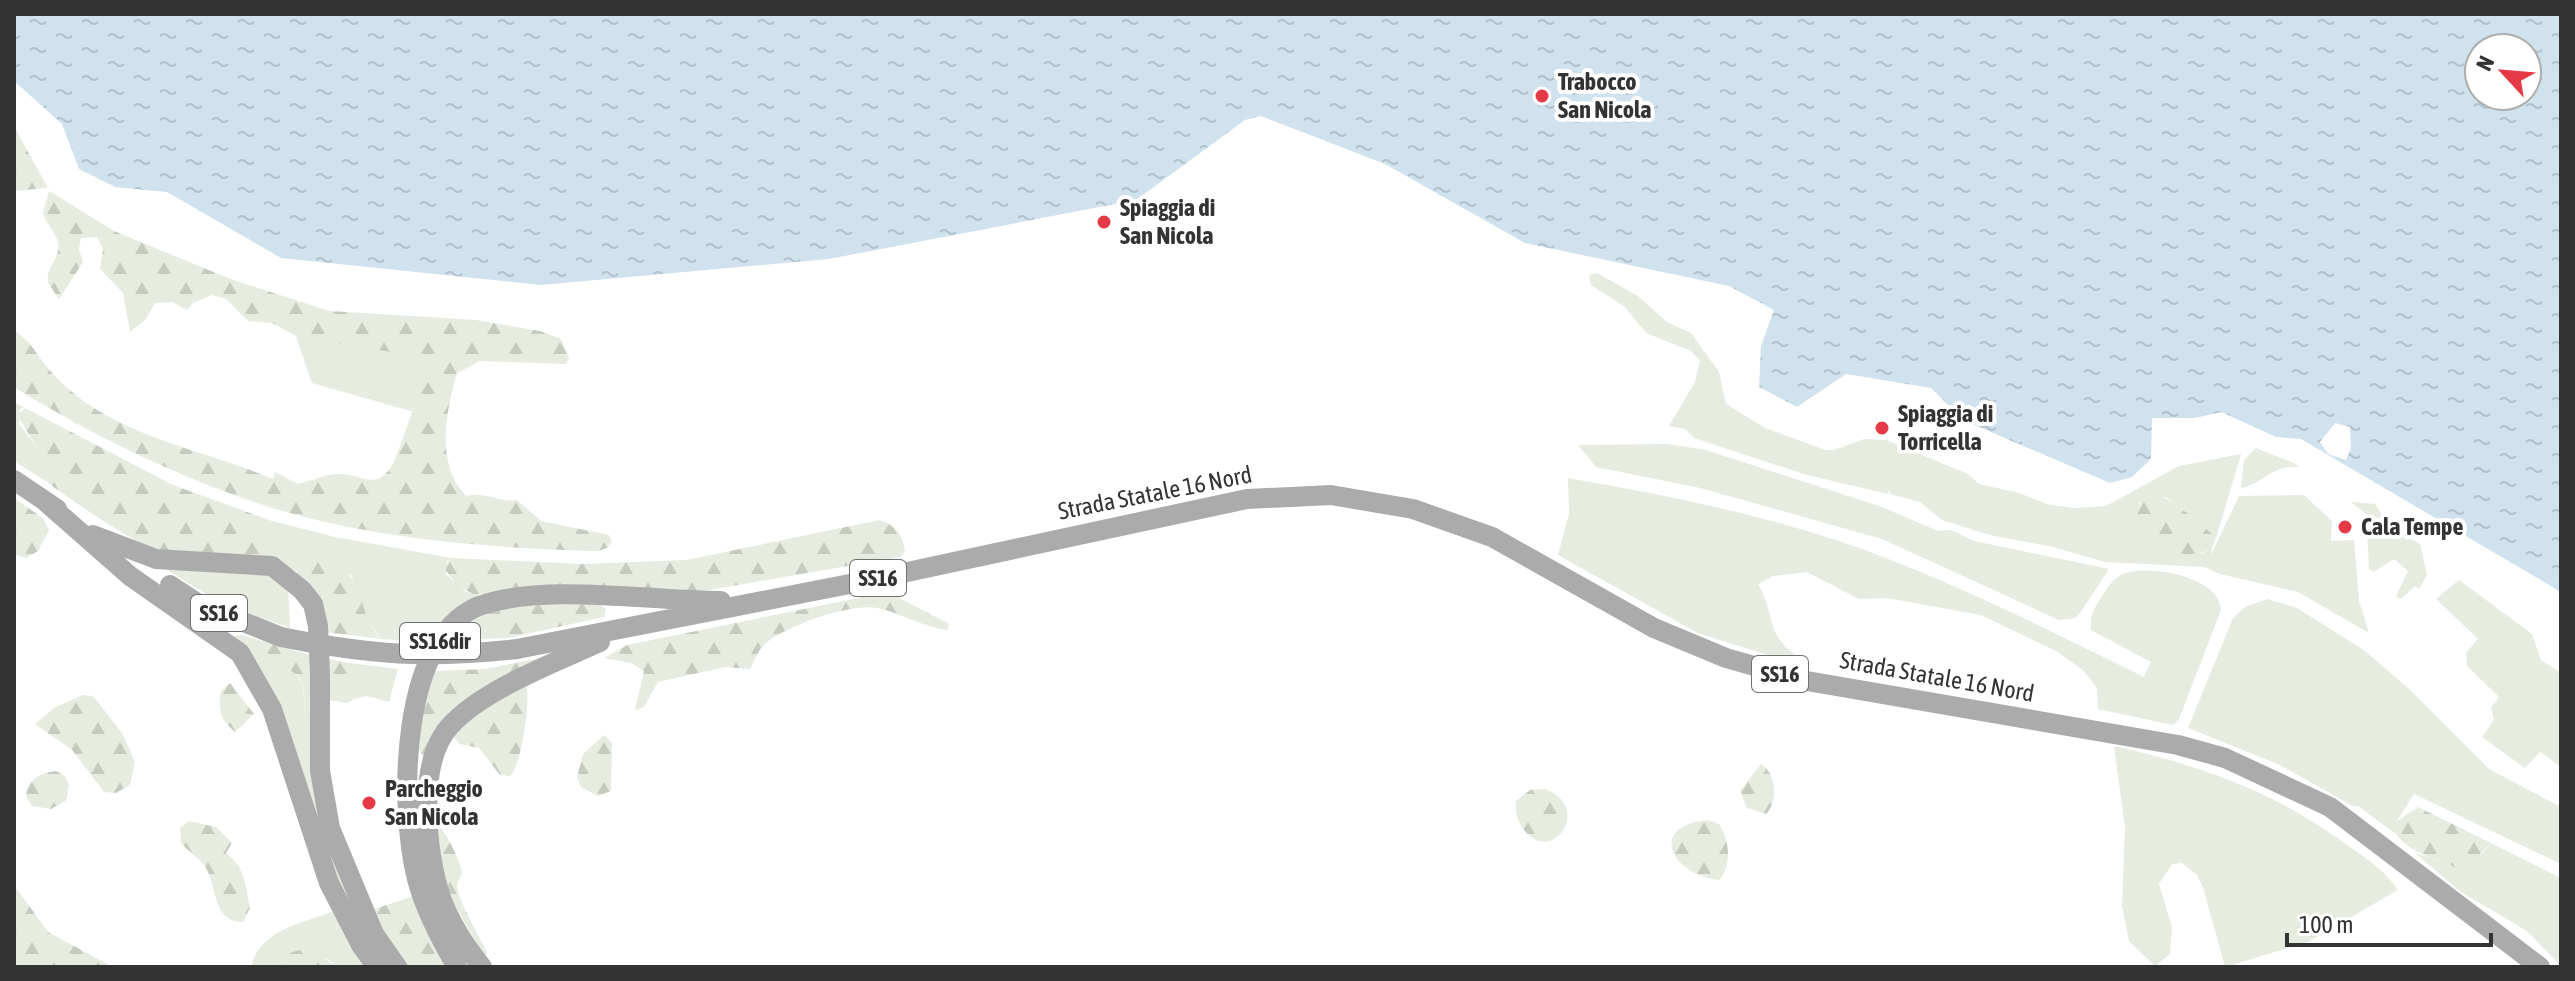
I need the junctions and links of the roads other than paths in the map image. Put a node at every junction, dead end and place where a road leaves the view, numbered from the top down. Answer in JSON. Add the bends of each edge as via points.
{"nodes":[{"id":1,"x":14,"y":480,"type":"edge"},
{"id":2,"x":47,"y":503,"type":"junction"},
{"id":3,"x":93,"y":535,"type":"junction"},
{"id":4,"x":765,"y":601,"type":"junction"},
{"id":5,"x":629,"y":629,"type":"junction"},
{"id":6,"x":377,"y":967,"type":"edge"},
{"id":7,"x":397,"y":967,"type":"edge"},
{"id":8,"x":457,"y":967,"type":"edge"},
{"id":9,"x":482,"y":967,"type":"edge"},
{"id":10,"x":2540,"y":967,"type":"edge"}],
"edges":[{"from":1,"to":2,"type":"main road","name":"Strada Statale 16 Nord","number":"SS16"},
{"from":2,"to":3,"type":"main road","name":"Strada Statale 16 Nord","number":"SS16"},
{"from":2,"to":6,"type":"main road","via":[[130,576],[240,653],[272,709],[329,883]]},
{"from":3,"to":5,"type":"main road","name":"Strada Statale 16 Nord","number":"SS16","bridge":true,"via":[[199,604],[281,637],[400,656],[459,656]]},
{"from":3,"to":7,"type":"main road","via":[[156,559],[272,566],[313,604],[319,638],[320,771],[330,828],[374,934]]},
{"from":4,"to":5,"type":"main road","name":"Strada Statale 16 Nord","number":"SS16"},
{"from":4,"to":8,"type":"main road","number":"SS16dir","via":[[543,594],[482,605],[456,619],[423,676],[413,717],[408,809],[417,880]]},
{"from":4,"to":10,"type":"main road","name":"Strada Statale 16 Nord","number":"SS16","via":[[1247,499],[1331,495],[1413,509],[1492,537],[1654,628],[1766,671],[2178,745],[2225,758],[2330,807]]},
{"from":5,"to":9,"type":"main road","via":[[468,709],[437,745],[427,801],[436,877],[442,900]]}]}
